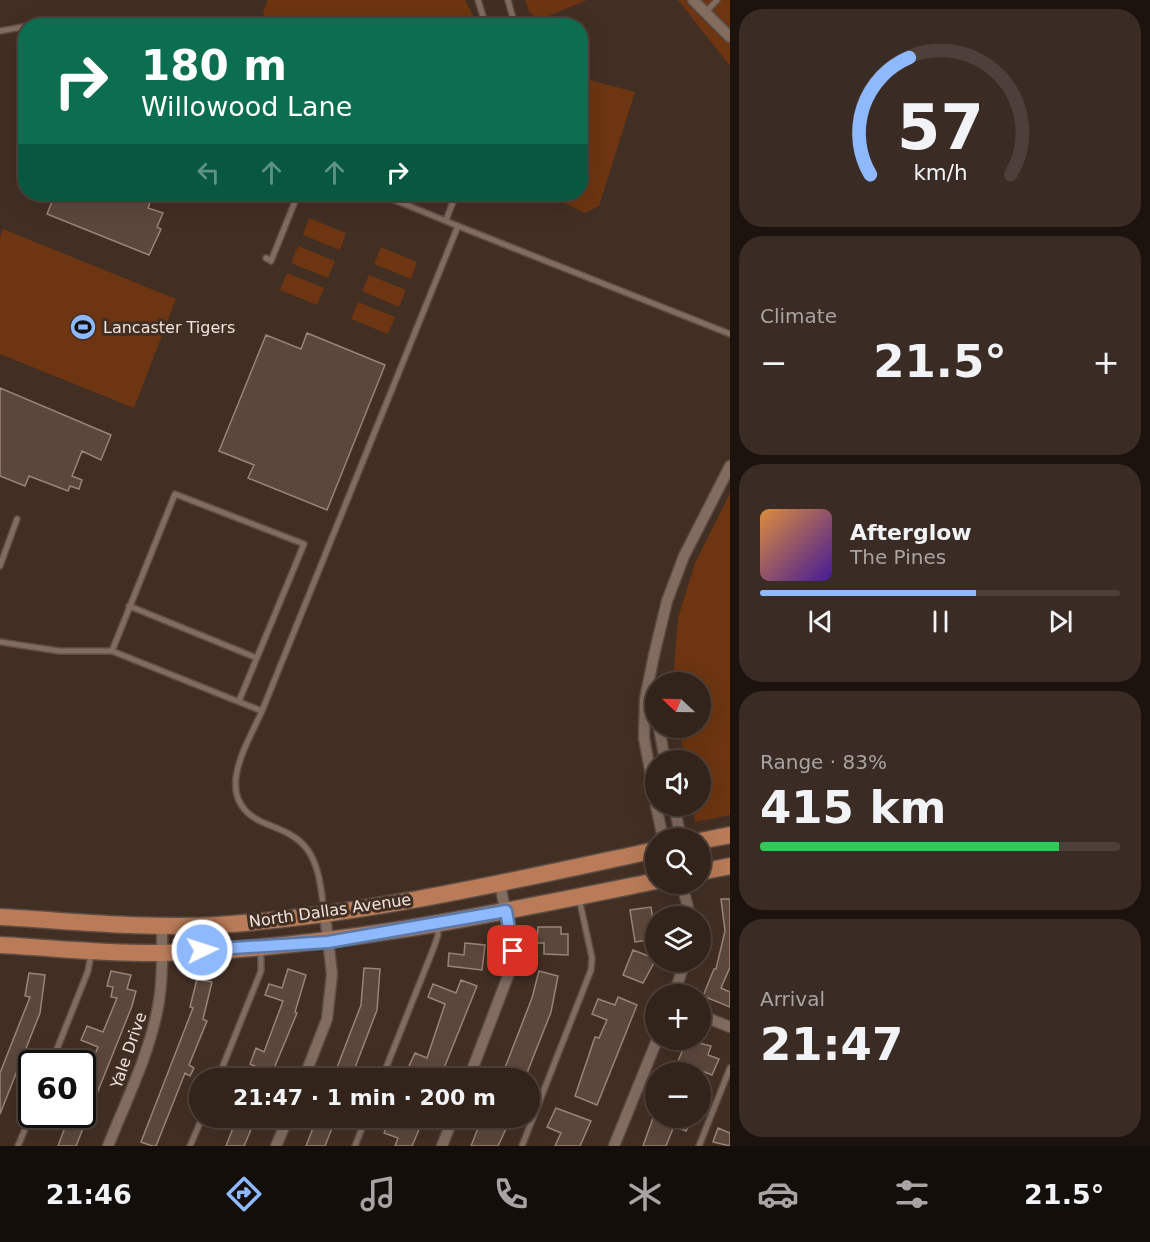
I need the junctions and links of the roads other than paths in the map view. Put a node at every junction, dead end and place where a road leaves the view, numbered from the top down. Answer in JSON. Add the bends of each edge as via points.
{"nodes":[{"id":1,"x":478,"y":0,"type":"edge"},
{"id":2,"x":508,"y":0,"type":"edge"},
{"id":3,"x":693,"y":0,"type":"edge"},
{"id":4,"x":717,"y":0,"type":"edge"},
{"id":5,"x":706,"y":12,"type":"junction"},
{"id":6,"x":484,"y":18,"type":"edge"},
{"id":7,"x":513,"y":18,"type":"edge"},
{"id":8,"x":18,"y":27,"type":"edge"},
{"id":9,"x":0,"y":30,"type":"edge"},
{"id":10,"x":730,"y":37,"type":"edge"},
{"id":11,"x":294,"y":201,"type":"edge"},
{"id":12,"x":398,"y":201,"type":"edge"},
{"id":13,"x":453,"y":201,"type":"edge"},
{"id":14,"x":446,"y":220,"type":"junction"},
{"id":15,"x":458,"y":226,"type":"junction"},
{"id":16,"x":266,"y":258,"type":"dead end"},
{"id":17,"x":730,"y":334,"type":"edge"},
{"id":18,"x":730,"y":466,"type":"edge"},
{"id":19,"x":175,"y":494,"type":"junction"},
{"id":20,"x":165,"y":498,"type":"dead end"},
{"id":21,"x":17,"y":519,"type":"dead end"},
{"id":22,"x":0,"y":566,"type":"edge"},
{"id":23,"x":129,"y":606,"type":"junction"},
{"id":24,"x":0,"y":642,"type":"edge"},
{"id":25,"x":112,"y":651,"type":"junction"},
{"id":26,"x":257,"y":658,"type":"junction"},
{"id":27,"x":653,"y":672,"type":"edge"},
{"id":28,"x":645,"y":699,"type":"edge"},
{"id":29,"x":239,"y":701,"type":"junction"},
{"id":30,"x":262,"y":711,"type":"junction"},
{"id":31,"x":646,"y":750,"type":"edge"},
{"id":32,"x":730,"y":835,"type":"edge"},
{"id":33,"x":711,"y":839,"type":"edge"},
{"id":34,"x":645,"y":852,"type":"edge"},
{"id":35,"x":730,"y":866,"type":"edge"},
{"id":36,"x":711,"y":870,"type":"edge"},
{"id":37,"x":645,"y":883,"type":"edge"},
{"id":38,"x":500,"y":884,"type":"junction"},
{"id":39,"x":579,"y":896,"type":"junction"},
{"id":40,"x":506,"y":911,"type":"junction"},
{"id":41,"x":325,"y":915,"type":"junction"},
{"id":42,"x":0,"y":917,"type":"edge"},
{"id":43,"x":436,"y":923,"type":"junction"},
{"id":44,"x":162,"y":925,"type":"junction"},
{"id":45,"x":328,"y":942,"type":"junction"},
{"id":46,"x":0,"y":945,"type":"edge"},
{"id":47,"x":261,"y":946,"type":"junction"},
{"id":48,"x":92,"y":950,"type":"junction"},
{"id":49,"x":162,"y":953,"type":"junction"},
{"id":50,"x":711,"y":1019,"type":"edge"},
{"id":51,"x":730,"y":1027,"type":"edge"},
{"id":52,"x":57,"y":1050,"type":"edge"},
{"id":53,"x":653,"y":1050,"type":"edge"},
{"id":54,"x":222,"y":1068,"type":"edge"},
{"id":55,"x":308,"y":1068,"type":"edge"},
{"id":56,"x":386,"y":1068,"type":"edge"},
{"id":57,"x":473,"y":1068,"type":"edge"},
{"id":58,"x":730,"y":1068,"type":"edge"},
{"id":59,"x":25,"y":1128,"type":"edge"},
{"id":60,"x":198,"y":1128,"type":"edge"},
{"id":61,"x":284,"y":1128,"type":"edge"},
{"id":62,"x":362,"y":1128,"type":"edge"},
{"id":63,"x":449,"y":1128,"type":"edge"},
{"id":64,"x":18,"y":1146,"type":"edge"},
{"id":65,"x":108,"y":1146,"type":"edge"},
{"id":66,"x":190,"y":1146,"type":"edge"},
{"id":67,"x":276,"y":1146,"type":"edge"},
{"id":68,"x":355,"y":1146,"type":"edge"},
{"id":69,"x":442,"y":1146,"type":"edge"},
{"id":70,"x":522,"y":1146,"type":"edge"},
{"id":71,"x":614,"y":1146,"type":"edge"},
{"id":72,"x":699,"y":1146,"type":"edge"}],
"edges":[{"from":1,"to":6,"type":"lane"},
{"from":2,"to":7,"type":"lane"},
{"from":3,"to":5,"type":"street"},
{"from":4,"to":5,"type":"lane"},
{"from":5,"to":10,"type":"street"},
{"from":8,"to":9,"type":"lane"},
{"from":11,"to":16,"type":"lane","via":[[282,224],[271,261]]},
{"from":12,"to":14,"type":"lane"},
{"from":13,"to":14,"type":"lane"},
{"from":14,"to":15,"type":"lane"},
{"from":15,"to":17,"type":"lane"},
{"from":15,"to":30,"type":"lane"},
{"from":18,"to":27,"type":"street","via":[[675,578]]},
{"from":19,"to":20,"type":"lane"},
{"from":19,"to":23,"type":"lane"},
{"from":19,"to":26,"type":"lane","via":[[304,544]]},
{"from":21,"to":22,"type":"lane"},
{"from":23,"to":25,"type":"lane"},
{"from":23,"to":26,"type":"lane"},
{"from":24,"to":25,"type":"lane","via":[[59,651]]},
{"from":25,"to":29,"type":"lane"},
{"from":26,"to":29,"type":"lane"},
{"from":28,"to":31,"type":"street"},
{"from":29,"to":30,"type":"lane"},
{"from":30,"to":41,"type":"lane","via":[[233,782],[239,804],[257,820],[285,831],[309,851],[317,869]]},
{"from":32,"to":33,"type":"main road"},
{"from":34,"to":38,"type":"main road","name":"North Dallas Avenue"},
{"from":35,"to":36,"type":"main road"},
{"from":37,"to":39,"type":"main road","name":"North Dallas Avenue"},
{"from":38,"to":40,"type":"street"},
{"from":38,"to":41,"type":"main road","name":"North Dallas Avenue"},
{"from":39,"to":40,"type":"main road","name":"North Dallas Avenue"},
{"from":39,"to":70,"type":"lane","via":[[591,970]]},
{"from":40,"to":43,"type":"main road","name":"North Dallas Avenue"},
{"from":40,"to":57,"type":"street","via":[[513,963]]},
{"from":41,"to":44,"type":"main road","name":"North Dallas Avenue","via":[[215,925]]},
{"from":41,"to":45,"type":"street"},
{"from":42,"to":44,"type":"main road","name":"North Dallas Avenue"},
{"from":43,"to":45,"type":"main road","name":"North Dallas Avenue"},
{"from":43,"to":56,"type":"lane","via":[[434,947]]},
{"from":44,"to":49,"type":"street","name":"Yale Drive"},
{"from":45,"to":47,"type":"main road","name":"North Dallas Avenue"},
{"from":45,"to":55,"type":"street","via":[[332,975],[327,1020]]},
{"from":46,"to":48,"type":"main road","name":"North Dallas Avenue"},
{"from":47,"to":49,"type":"main road","name":"North Dallas Avenue"},
{"from":47,"to":54,"type":"lane","via":[[261,971]]},
{"from":48,"to":49,"type":"main road","name":"North Dallas Avenue"},
{"from":48,"to":52,"type":"lane","via":[[88,971]]},
{"from":49,"to":65,"type":"street","name":"Yale Drive","via":[[158,1008],[149,1045]]},
{"from":50,"to":51,"type":"street"},
{"from":53,"to":71,"type":"street"},
{"from":58,"to":72,"type":"lane"},
{"from":59,"to":64,"type":"lane"},
{"from":60,"to":66,"type":"lane"},
{"from":61,"to":67,"type":"street"},
{"from":62,"to":68,"type":"lane"},
{"from":63,"to":69,"type":"street"}]}
